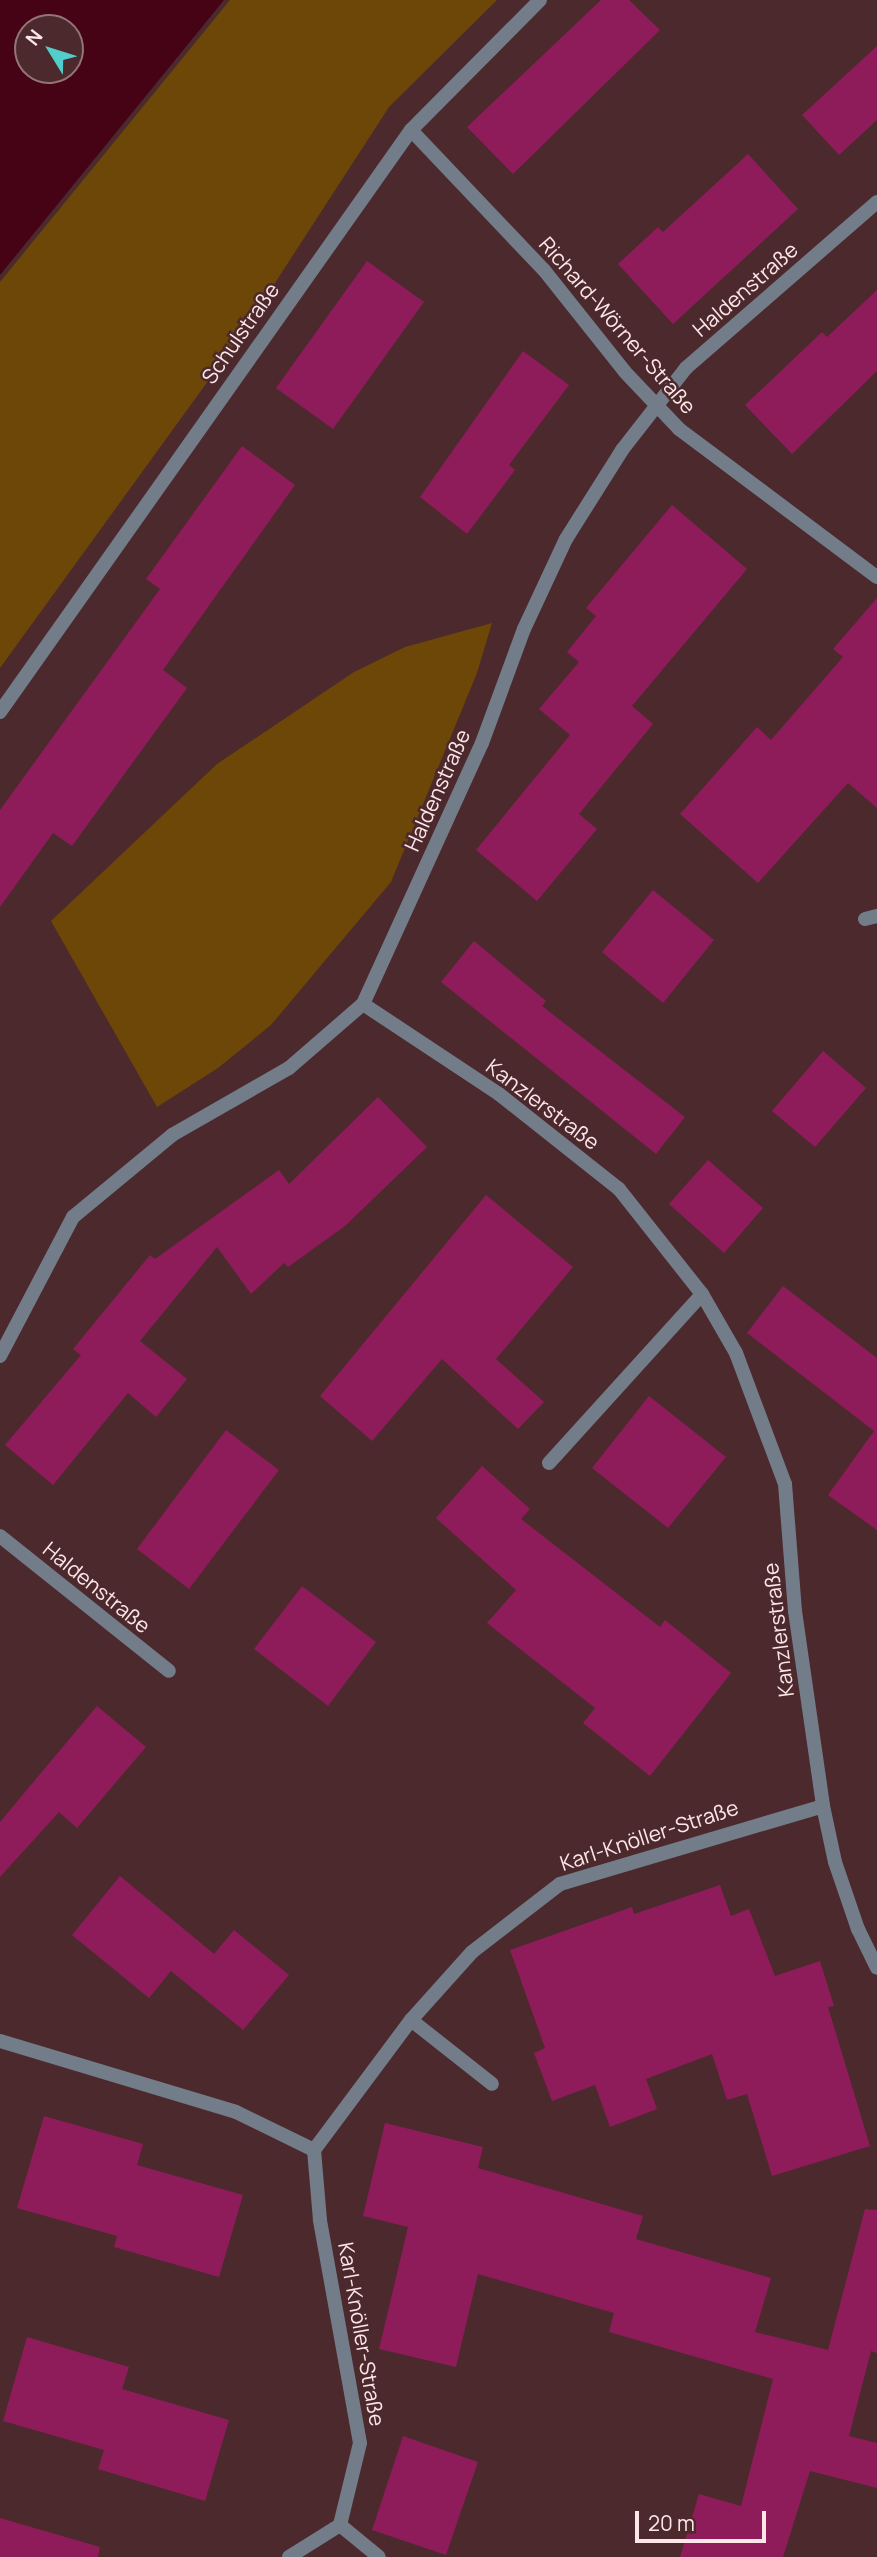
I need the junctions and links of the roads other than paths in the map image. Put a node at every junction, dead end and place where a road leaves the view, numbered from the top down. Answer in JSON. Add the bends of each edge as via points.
{"nodes":[{"id":1,"x":540,"y":0,"type":"edge"},
{"id":2,"x":411,"y":130,"type":"junction"},
{"id":3,"x":877,"y":202,"type":"edge"},
{"id":4,"x":655,"y":405,"type":"junction"},
{"id":5,"x":877,"y":578,"type":"edge"},
{"id":6,"x":0,"y":712,"type":"edge"},
{"id":7,"x":363,"y":1004,"type":"junction"},
{"id":8,"x":702,"y":1294,"type":"junction"},
{"id":9,"x":0,"y":1356,"type":"edge"},
{"id":10,"x":548,"y":1463,"type":"dead end"},
{"id":11,"x":0,"y":1536,"type":"edge"},
{"id":12,"x":169,"y":1671,"type":"dead end"},
{"id":13,"x":823,"y":1806,"type":"junction"},
{"id":14,"x":877,"y":1968,"type":"edge"},
{"id":15,"x":411,"y":2020,"type":"junction"},
{"id":16,"x":0,"y":2041,"type":"edge"},
{"id":17,"x":492,"y":2084,"type":"dead end"},
{"id":18,"x":314,"y":2150,"type":"junction"},
{"id":19,"x":340,"y":2525,"type":"junction"},
{"id":20,"x":289,"y":2557,"type":"edge"},
{"id":21,"x":379,"y":2557,"type":"edge"}],
"edges":[{"from":1,"to":2,"type":"street","name":"Schulstraße"},
{"from":2,"to":4,"type":"street","name":"Richard-Wörner-Straße","via":[[544,270]]},
{"from":2,"to":6,"type":"street","name":"Schulstraße"},
{"from":3,"to":4,"type":"street","name":"Haldenstraße","via":[[686,368]]},
{"from":4,"to":5,"type":"street","name":"Richard-Wörner-Straße","via":[[679,429]]},
{"from":4,"to":7,"type":"street","name":"Haldenstraße","via":[[566,539],[524,629],[482,743]]},
{"from":7,"to":8,"type":"street","name":"Kanzlerstraße","via":[[499,1094],[619,1189]]},
{"from":7,"to":9,"type":"street","name":"Haldenstraße","via":[[289,1068],[172,1135],[73,1217]]},
{"from":8,"to":10,"type":"street"},
{"from":8,"to":13,"type":"street","name":"Kanzlerstraße","via":[[736,1353],[785,1484],[795,1611]]},
{"from":11,"to":12,"type":"street","name":"Haldenstraße"},
{"from":13,"to":14,"type":"street","name":"Kanzlerstraße","via":[[835,1862]]},
{"from":13,"to":15,"type":"street","name":"Karl-Knöller-Straße","via":[[560,1884],[472,1952]]},
{"from":15,"to":17,"type":"street"},
{"from":15,"to":18,"type":"street","name":"Karl-Knöller-Straße"},
{"from":16,"to":18,"type":"street","via":[[236,2112]]},
{"from":18,"to":19,"type":"street","name":"Karl-Knöller-Straße","via":[[320,2220],[360,2443]]},
{"from":19,"to":20,"type":"street"},
{"from":19,"to":21,"type":"street"}]}
